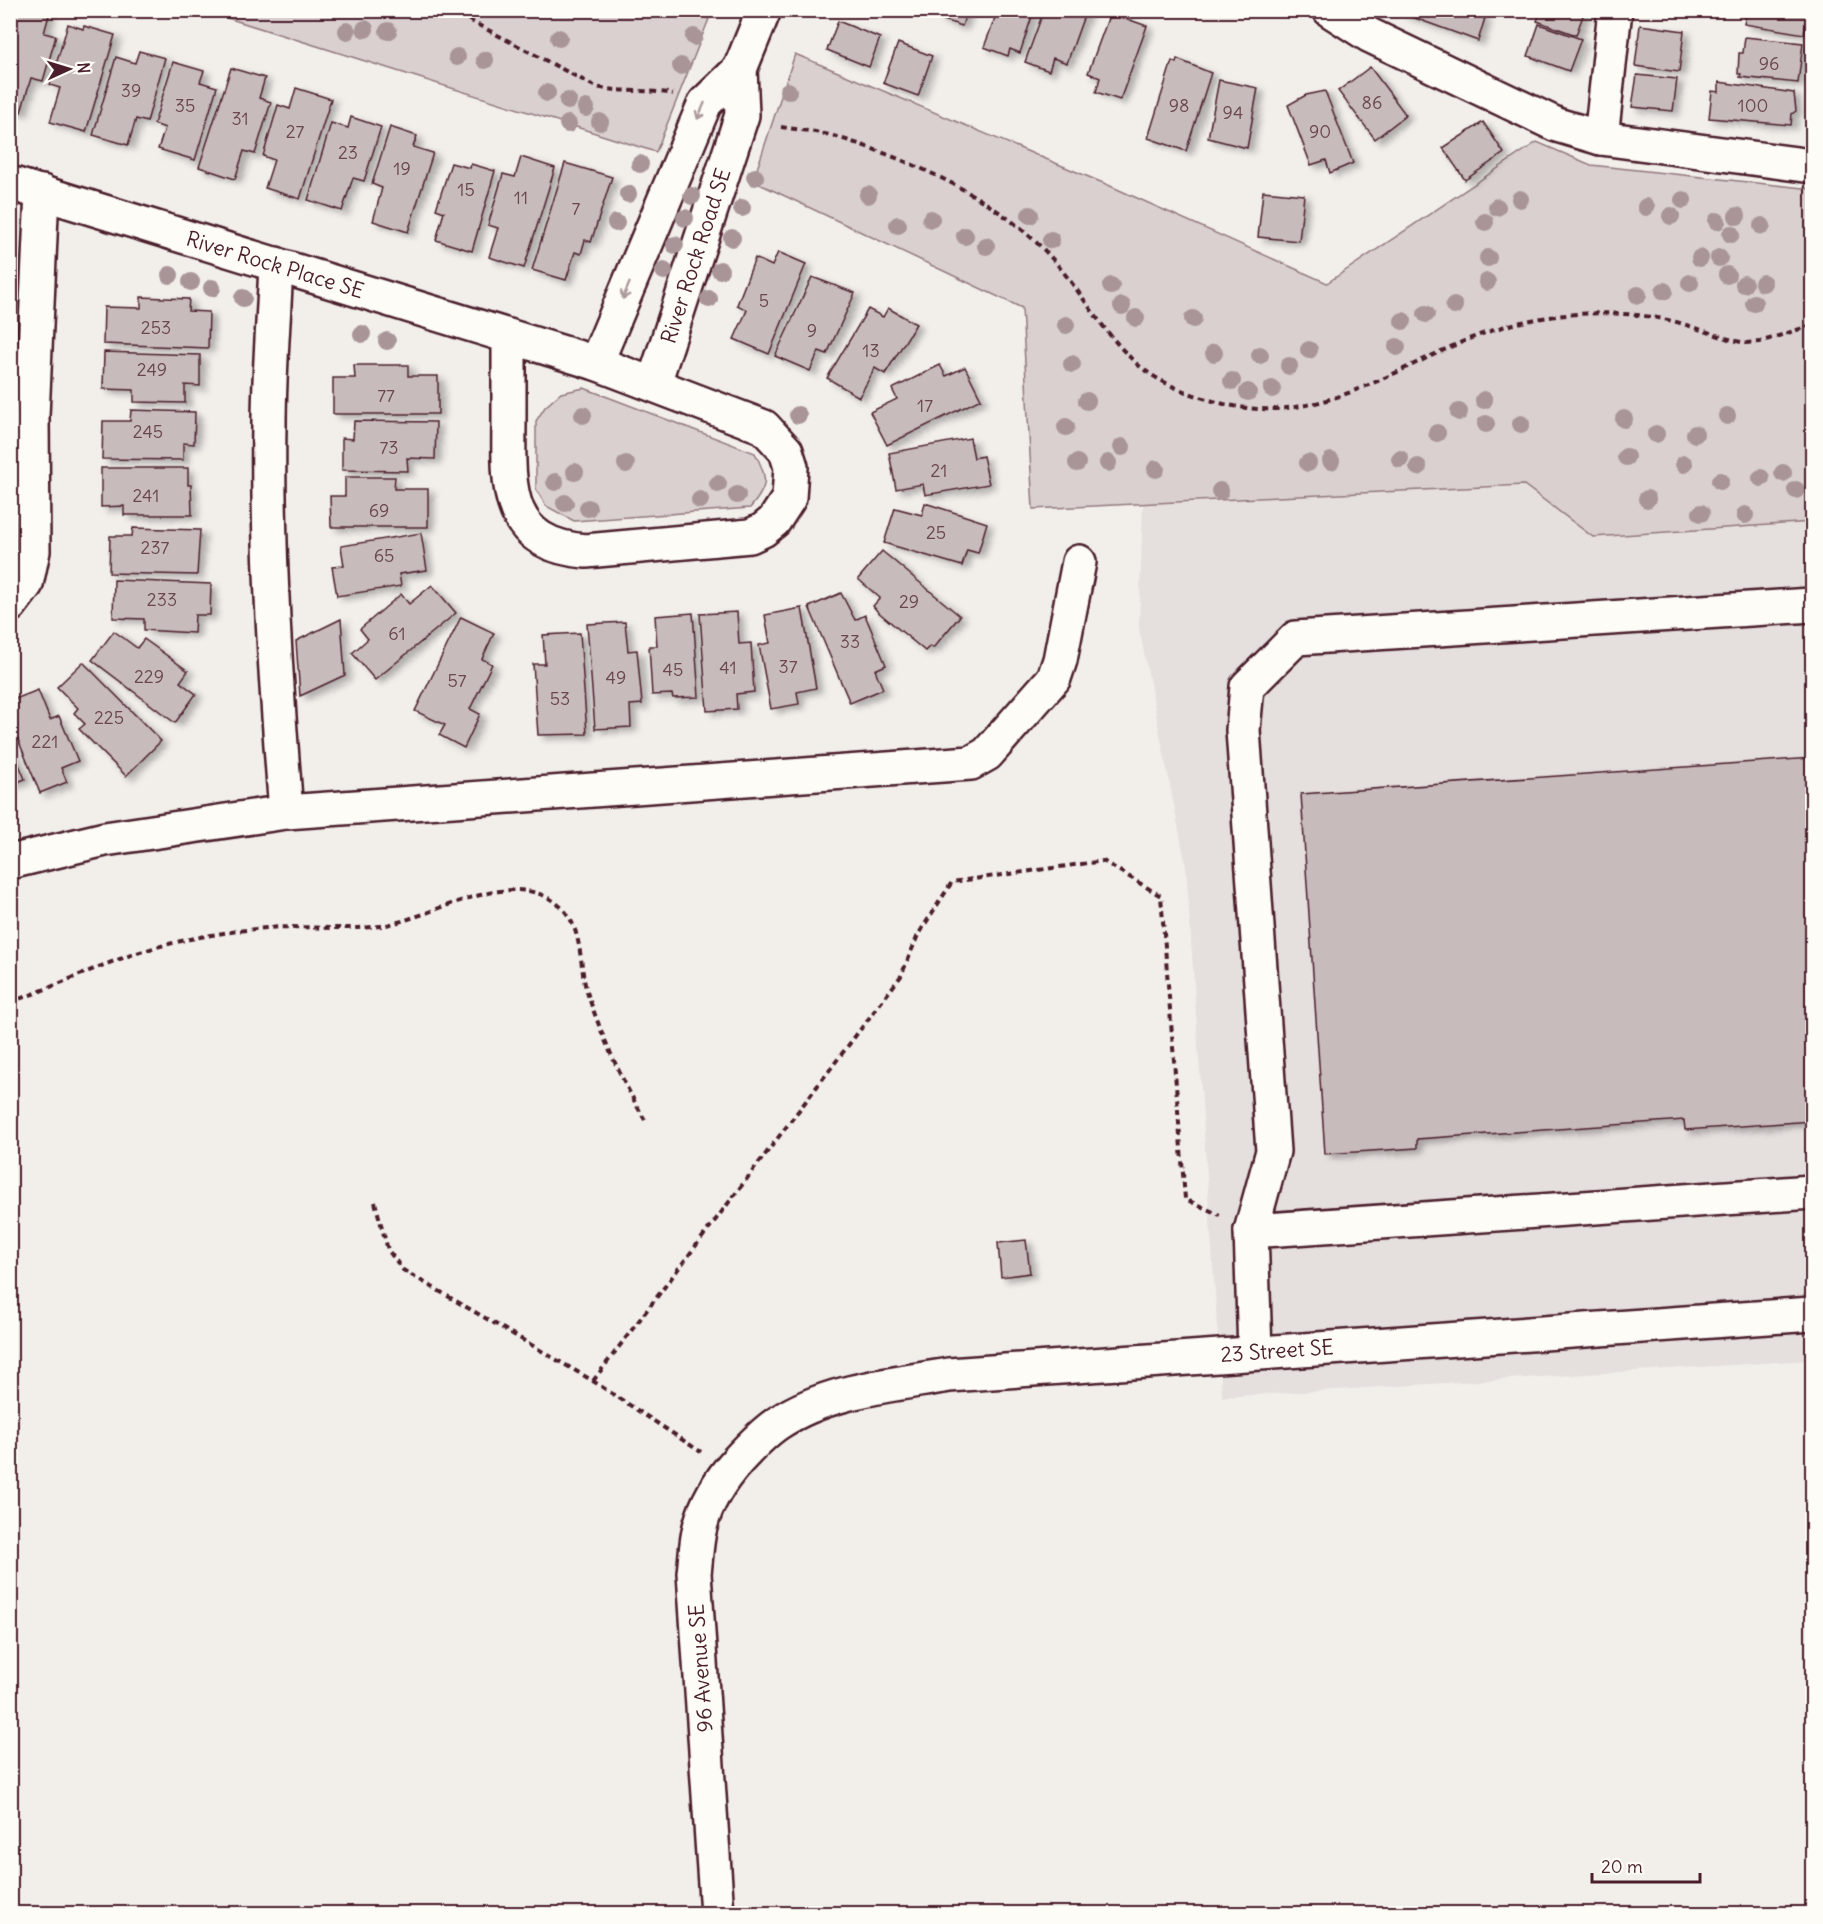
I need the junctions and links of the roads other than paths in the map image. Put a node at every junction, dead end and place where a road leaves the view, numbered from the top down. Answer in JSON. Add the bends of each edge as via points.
{"nodes":[{"id":1,"x":1330,"y":10,"type":"edge"},
{"id":2,"x":1615,"y":10,"type":"edge"},
{"id":3,"x":758,"y":12,"type":"edge"},
{"id":4,"x":740,"y":69,"type":"junction"},
{"id":5,"x":1600,"y":138,"type":"junction"},
{"id":6,"x":1812,"y":166,"type":"edge"},
{"id":7,"x":10,"y":183,"type":"edge"},
{"id":8,"x":42,"y":192,"type":"junction"},
{"id":9,"x":276,"y":264,"type":"junction"},
{"id":10,"x":509,"y":336,"type":"junction"},
{"id":11,"x":596,"y":363,"type":"junction"},
{"id":12,"x":654,"y":383,"type":"junction"},
{"id":13,"x":1079,"y":562,"type":"dead end"},
{"id":14,"x":10,"y":605,"type":"edge"},
{"id":15,"x":1812,"y":605,"type":"edge"},
{"id":16,"x":285,"y":812,"type":"junction"},
{"id":17,"x":10,"y":862,"type":"edge"},
{"id":18,"x":1812,"y":1192,"type":"edge"},
{"id":19,"x":1251,"y":1231,"type":"junction"},
{"id":20,"x":1812,"y":1314,"type":"edge"},
{"id":21,"x":1255,"y":1352,"type":"junction"},
{"id":22,"x":756,"y":1440,"type":"joint"},
{"id":23,"x":717,"y":1914,"type":"edge"}],
"edges":[{"from":1,"to":5,"type":"street","via":[[1369,35],[1557,125]]},
{"from":2,"to":5,"type":"street"},
{"from":3,"to":4,"type":"street","name":"River Rock Road SE"},
{"from":4,"to":11,"type":"street","name":"River Rock Road SE","one_way":true,"via":[[705,103]]},
{"from":4,"to":12,"type":"street","name":"River Rock Road SE","via":[[742,115]]},
{"from":5,"to":6,"type":"street"},
{"from":7,"to":8,"type":"street","name":"River Rock Place SE"},
{"from":8,"to":9,"type":"street","name":"River Rock Place SE"},
{"from":8,"to":14,"type":"street","via":[[32,416],[33,551],[26,585]]},
{"from":9,"to":10,"type":"street","name":"River Rock Place SE"},
{"from":9,"to":16,"type":"street","via":[[269,424],[270,540]]},
{"from":10,"to":11,"type":"street"},
{"from":10,"to":12,"type":"street","via":[[508,483],[515,506],[529,528],[544,541],[565,549],[586,551],[750,536],[774,522],[783,510],[789,498],[791,467],[776,438],[764,427]]},
{"from":11,"to":12,"type":"street"},
{"from":13,"to":16,"type":"street","via":[[1054,678],[987,754],[971,763]]},
{"from":15,"to":19,"type":"street","via":[[1296,638],[1247,687],[1243,730],[1273,1150]]},
{"from":16,"to":17,"type":"street","via":[[105,839]]},
{"from":18,"to":19,"type":"street"},
{"from":19,"to":21,"type":"street"},
{"from":20,"to":21,"type":"street","name":"23 Street SE"},
{"from":21,"to":22,"type":"street","name":"23 Street SE","via":[[949,1375],[894,1384],[812,1405],[778,1422]]},
{"from":22,"to":23,"type":"street","name":"96 Avenue SE","via":[[729,1470],[712,1497],[700,1527],[694,1573]]}]}
